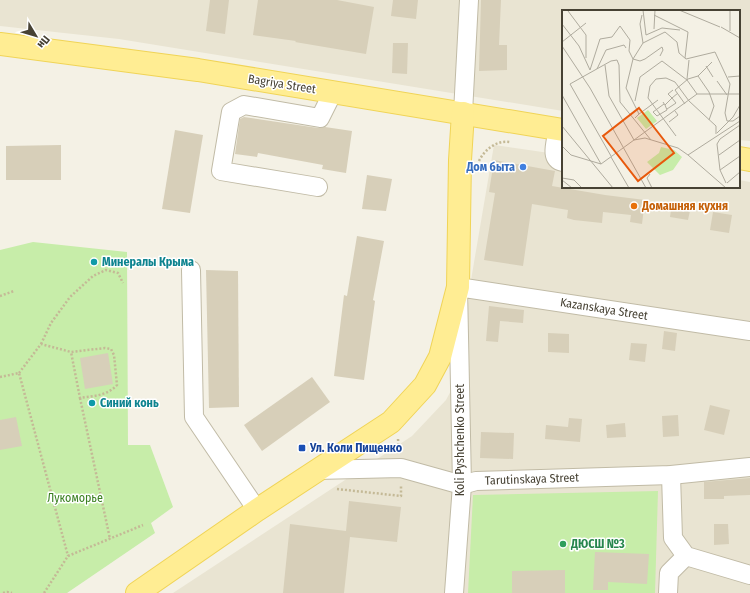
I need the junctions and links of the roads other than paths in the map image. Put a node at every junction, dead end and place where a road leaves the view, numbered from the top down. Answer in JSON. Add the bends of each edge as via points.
{"nodes":[{"id":1,"x":469,"y":0,"type":"edge"},
{"id":2,"x":0,"y":44,"type":"edge"},
{"id":3,"x":333,"y":92,"type":"junction"},
{"id":4,"x":463,"y":113,"type":"junction"},
{"id":5,"x":561,"y":129,"type":"edge"},
{"id":6,"x":740,"y":158,"type":"edge"},
{"id":7,"x":750,"y":160,"type":"edge"},
{"id":8,"x":562,"y":162,"type":"edge"},
{"id":9,"x":318,"y":187,"type":"dead end"},
{"id":10,"x":191,"y":270,"type":"dead end"},
{"id":11,"x":458,"y":287,"type":"junction"},
{"id":12,"x":750,"y":331,"type":"edge"},
{"id":13,"x":750,"y":467,"type":"edge"},
{"id":14,"x":316,"y":470,"type":"junction"},
{"id":15,"x":671,"y":475,"type":"junction"},
{"id":16,"x":462,"y":485,"type":"junction"},
{"id":17,"x":257,"y":510,"type":"junction"},
{"id":18,"x":686,"y":556,"type":"junction"},
{"id":19,"x":750,"y":575,"type":"edge"},
{"id":20,"x":137,"y":593,"type":"edge"},
{"id":21,"x":454,"y":593,"type":"edge"},
{"id":22,"x":668,"y":593,"type":"edge"}],
"edges":[{"from":1,"to":4,"type":"street"},
{"from":2,"to":3,"type":"main road","name":"Bagriya Street","via":[[198,70]]},
{"from":3,"to":4,"type":"main road","name":"Bagriya Street"},
{"from":3,"to":9,"type":"street","via":[[320,118],[244,105],[231,112],[221,171]]},
{"from":4,"to":5,"type":"main road","name":"Bagriya Street"},
{"from":4,"to":11,"type":"main road"},
{"from":5,"to":8,"type":"street","via":[[554,154],[556,159]]},
{"from":6,"to":7,"type":"main road"},
{"from":10,"to":17,"type":"street","via":[[194,417]]},
{"from":11,"to":12,"type":"street","name":"Kazanskaya Street"},
{"from":11,"to":14,"type":"main road","via":[[440,357],[425,385],[391,422]]},
{"from":11,"to":16,"type":"street","name":"Koli Pyshchenko Street"},
{"from":13,"to":15,"type":"street","name":"Tarutinskaya Street"},
{"from":14,"to":16,"type":"street","via":[[401,468]]},
{"from":14,"to":17,"type":"main road"},
{"from":15,"to":16,"type":"street","name":"Tarutinskaya Street","via":[[476,480]]},
{"from":15,"to":18,"type":"street","via":[[673,538]]},
{"from":16,"to":21,"type":"street","name":"Koli Pyshchenko Street"},
{"from":17,"to":20,"type":"main road"},
{"from":18,"to":19,"type":"street"},
{"from":18,"to":22,"type":"street","via":[[669,573]]}]}
